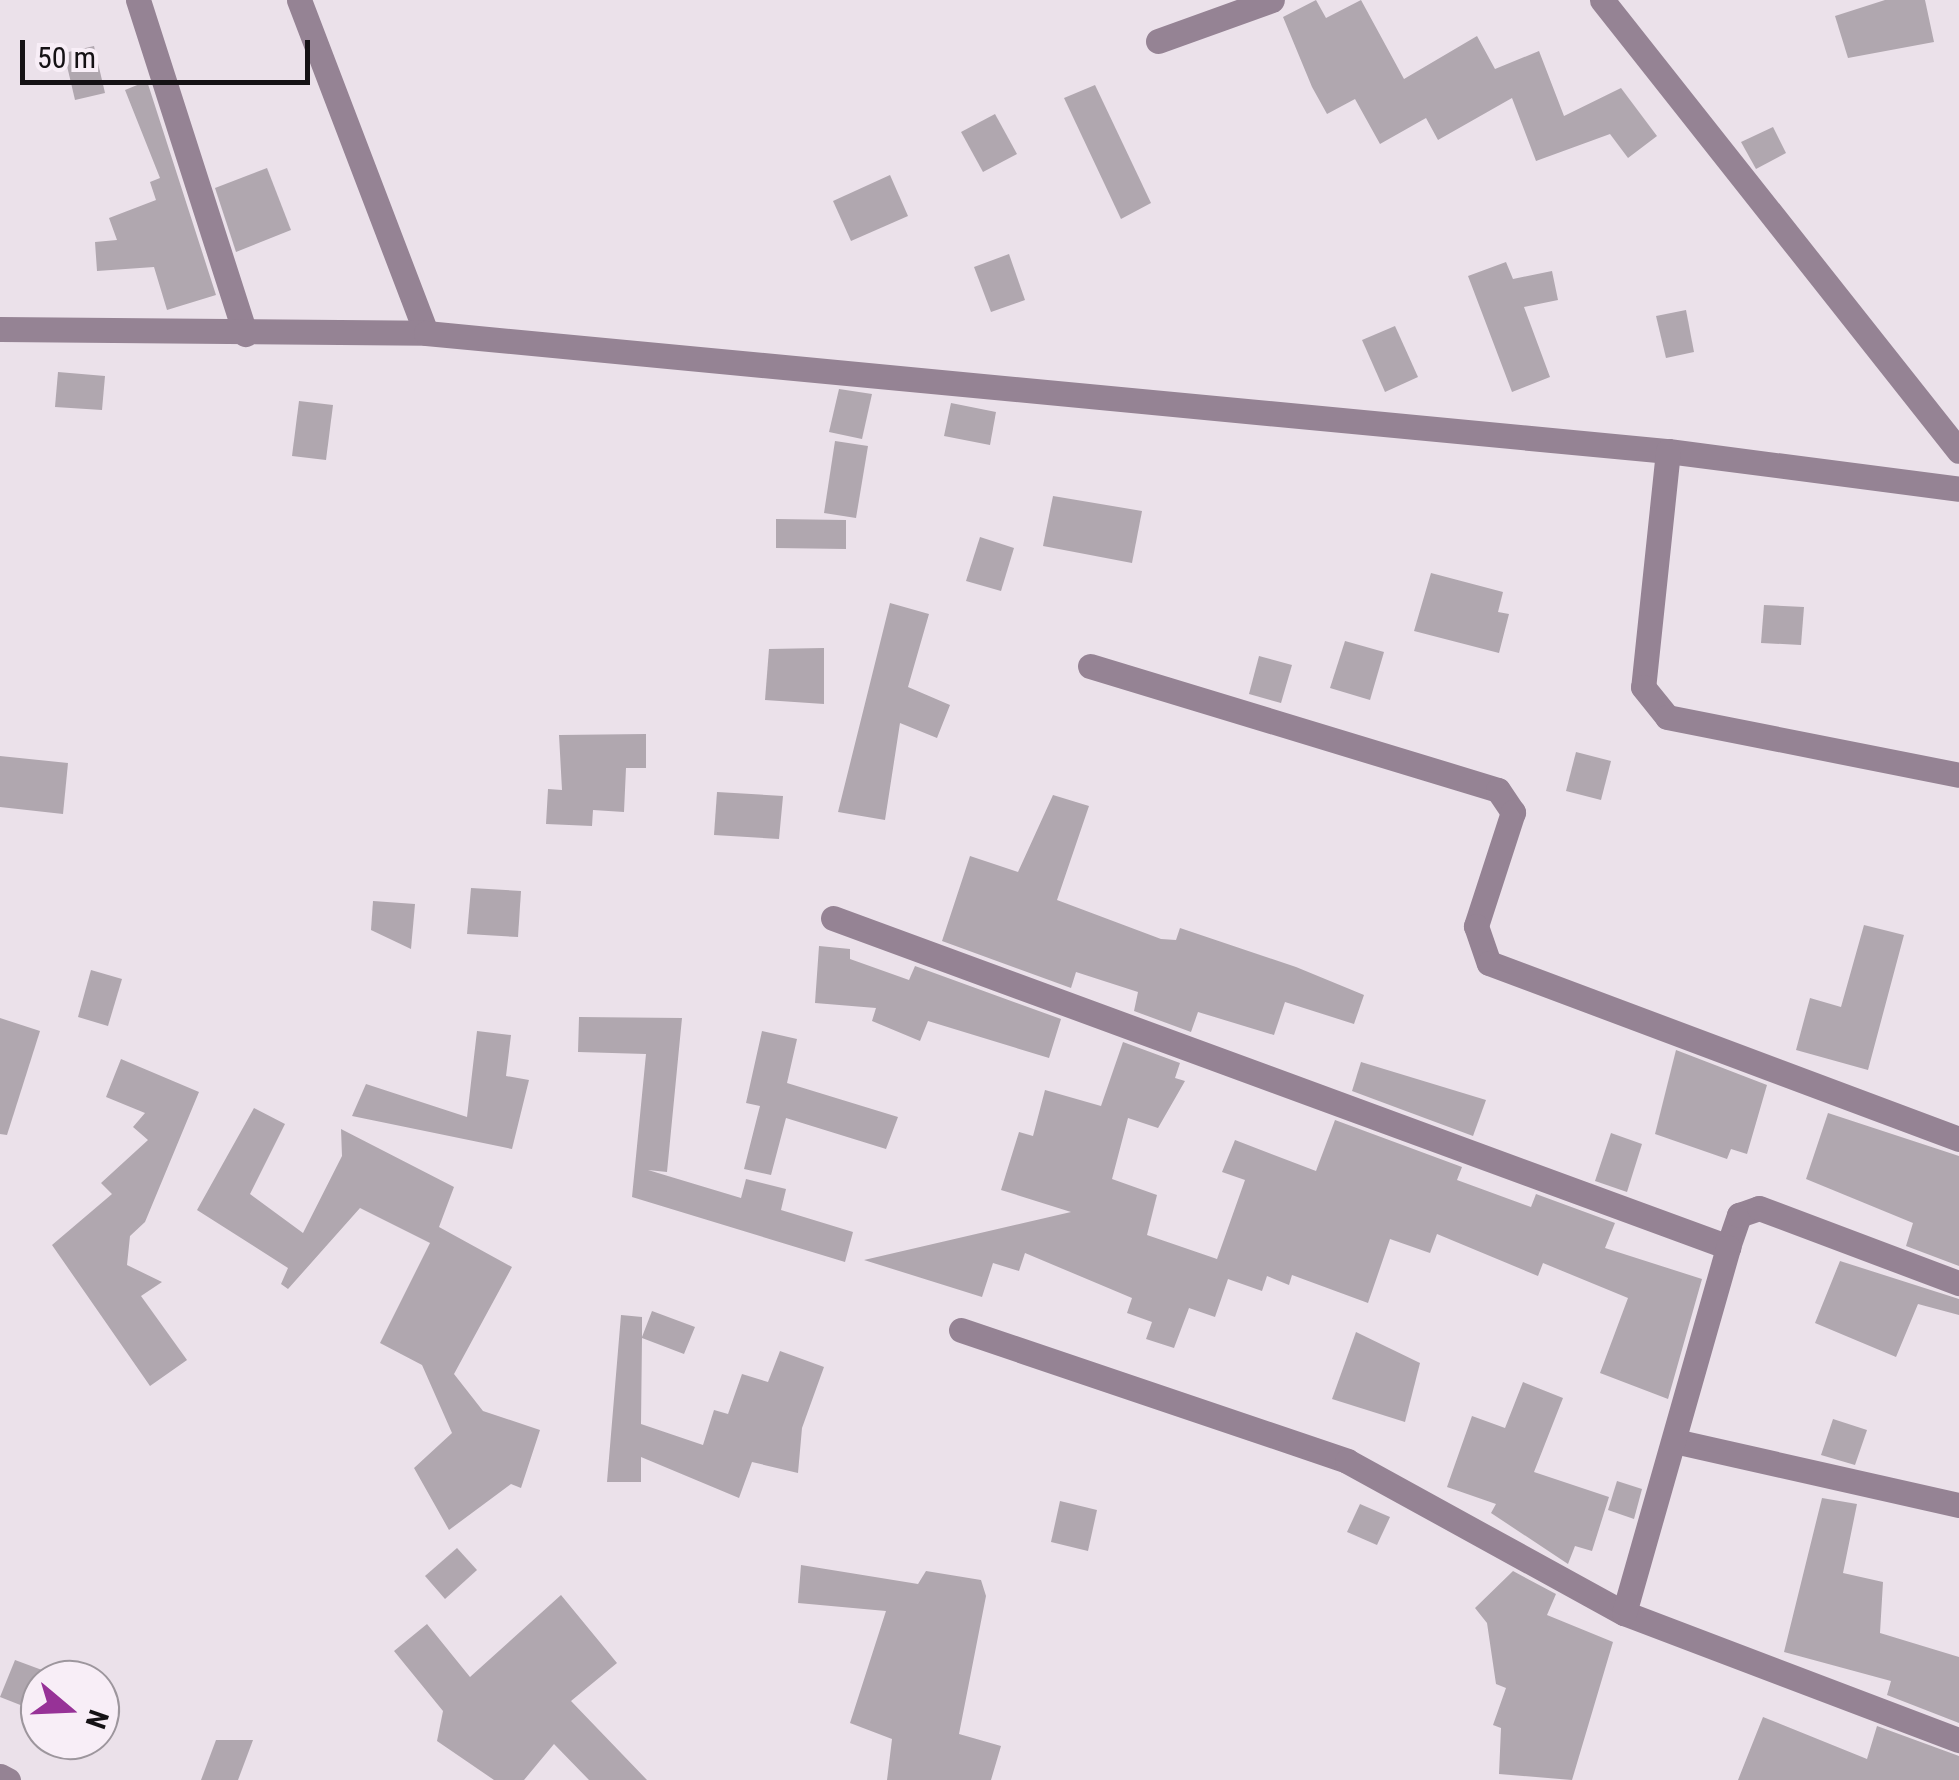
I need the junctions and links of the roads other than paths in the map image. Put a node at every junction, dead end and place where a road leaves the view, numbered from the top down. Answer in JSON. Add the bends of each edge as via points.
{"nodes":[{"id":1,"x":138,"y":0,"type":"edge"},
{"id":2,"x":300,"y":0,"type":"edge"},
{"id":3,"x":1272,"y":0,"type":"edge"},
{"id":4,"x":1602,"y":0,"type":"edge"},
{"id":5,"x":1158,"y":41,"type":"dead end"},
{"id":6,"x":0,"y":329,"type":"edge"},
{"id":7,"x":426,"y":333,"type":"junction"},
{"id":8,"x":244,"y":334,"type":"junction"},
{"id":9,"x":1668,"y":451,"type":"junction"},
{"id":10,"x":1959,"y":452,"type":"edge"},
{"id":11,"x":1959,"y":489,"type":"edge"},
{"id":12,"x":1090,"y":666,"type":"dead end"},
{"id":13,"x":1959,"y":775,"type":"edge"},
{"id":14,"x":833,"y":918,"type":"dead end"},
{"id":15,"x":1959,"y":1140,"type":"edge"},
{"id":16,"x":1728,"y":1247,"type":"junction"},
{"id":17,"x":1959,"y":1284,"type":"edge"},
{"id":18,"x":960,"y":1330,"type":"dead end"},
{"id":19,"x":1679,"y":1442,"type":"junction"},
{"id":20,"x":1959,"y":1505,"type":"edge"},
{"id":21,"x":1624,"y":1613,"type":"junction"},
{"id":22,"x":1959,"y":1740,"type":"edge"},
{"id":23,"x":0,"y":1776,"type":"edge"},
{"id":24,"x":8,"y":1780,"type":"edge"}],
"edges":[{"from":1,"to":8,"type":"street"},
{"from":2,"to":7,"type":"street"},
{"from":3,"to":5,"type":"street"},
{"from":4,"to":10,"type":"street"},
{"from":6,"to":8,"type":"street"},
{"from":7,"to":8,"type":"street"},
{"from":7,"to":9,"type":"street"},
{"from":9,"to":11,"type":"street"},
{"from":9,"to":13,"type":"street","via":[[1643,687],[1667,717]]},
{"from":12,"to":15,"type":"street","via":[[1498,790],[1514,812],[1476,926],[1489,964]]},
{"from":14,"to":16,"type":"street"},
{"from":16,"to":17,"type":"street","via":[[1738,1215],[1758,1208]]},
{"from":16,"to":19,"type":"street"},
{"from":18,"to":21,"type":"street","via":[[1347,1460]]},
{"from":19,"to":20,"type":"street"},
{"from":19,"to":21,"type":"street"},
{"from":21,"to":22,"type":"street"},
{"from":23,"to":24,"type":"street"}]}
